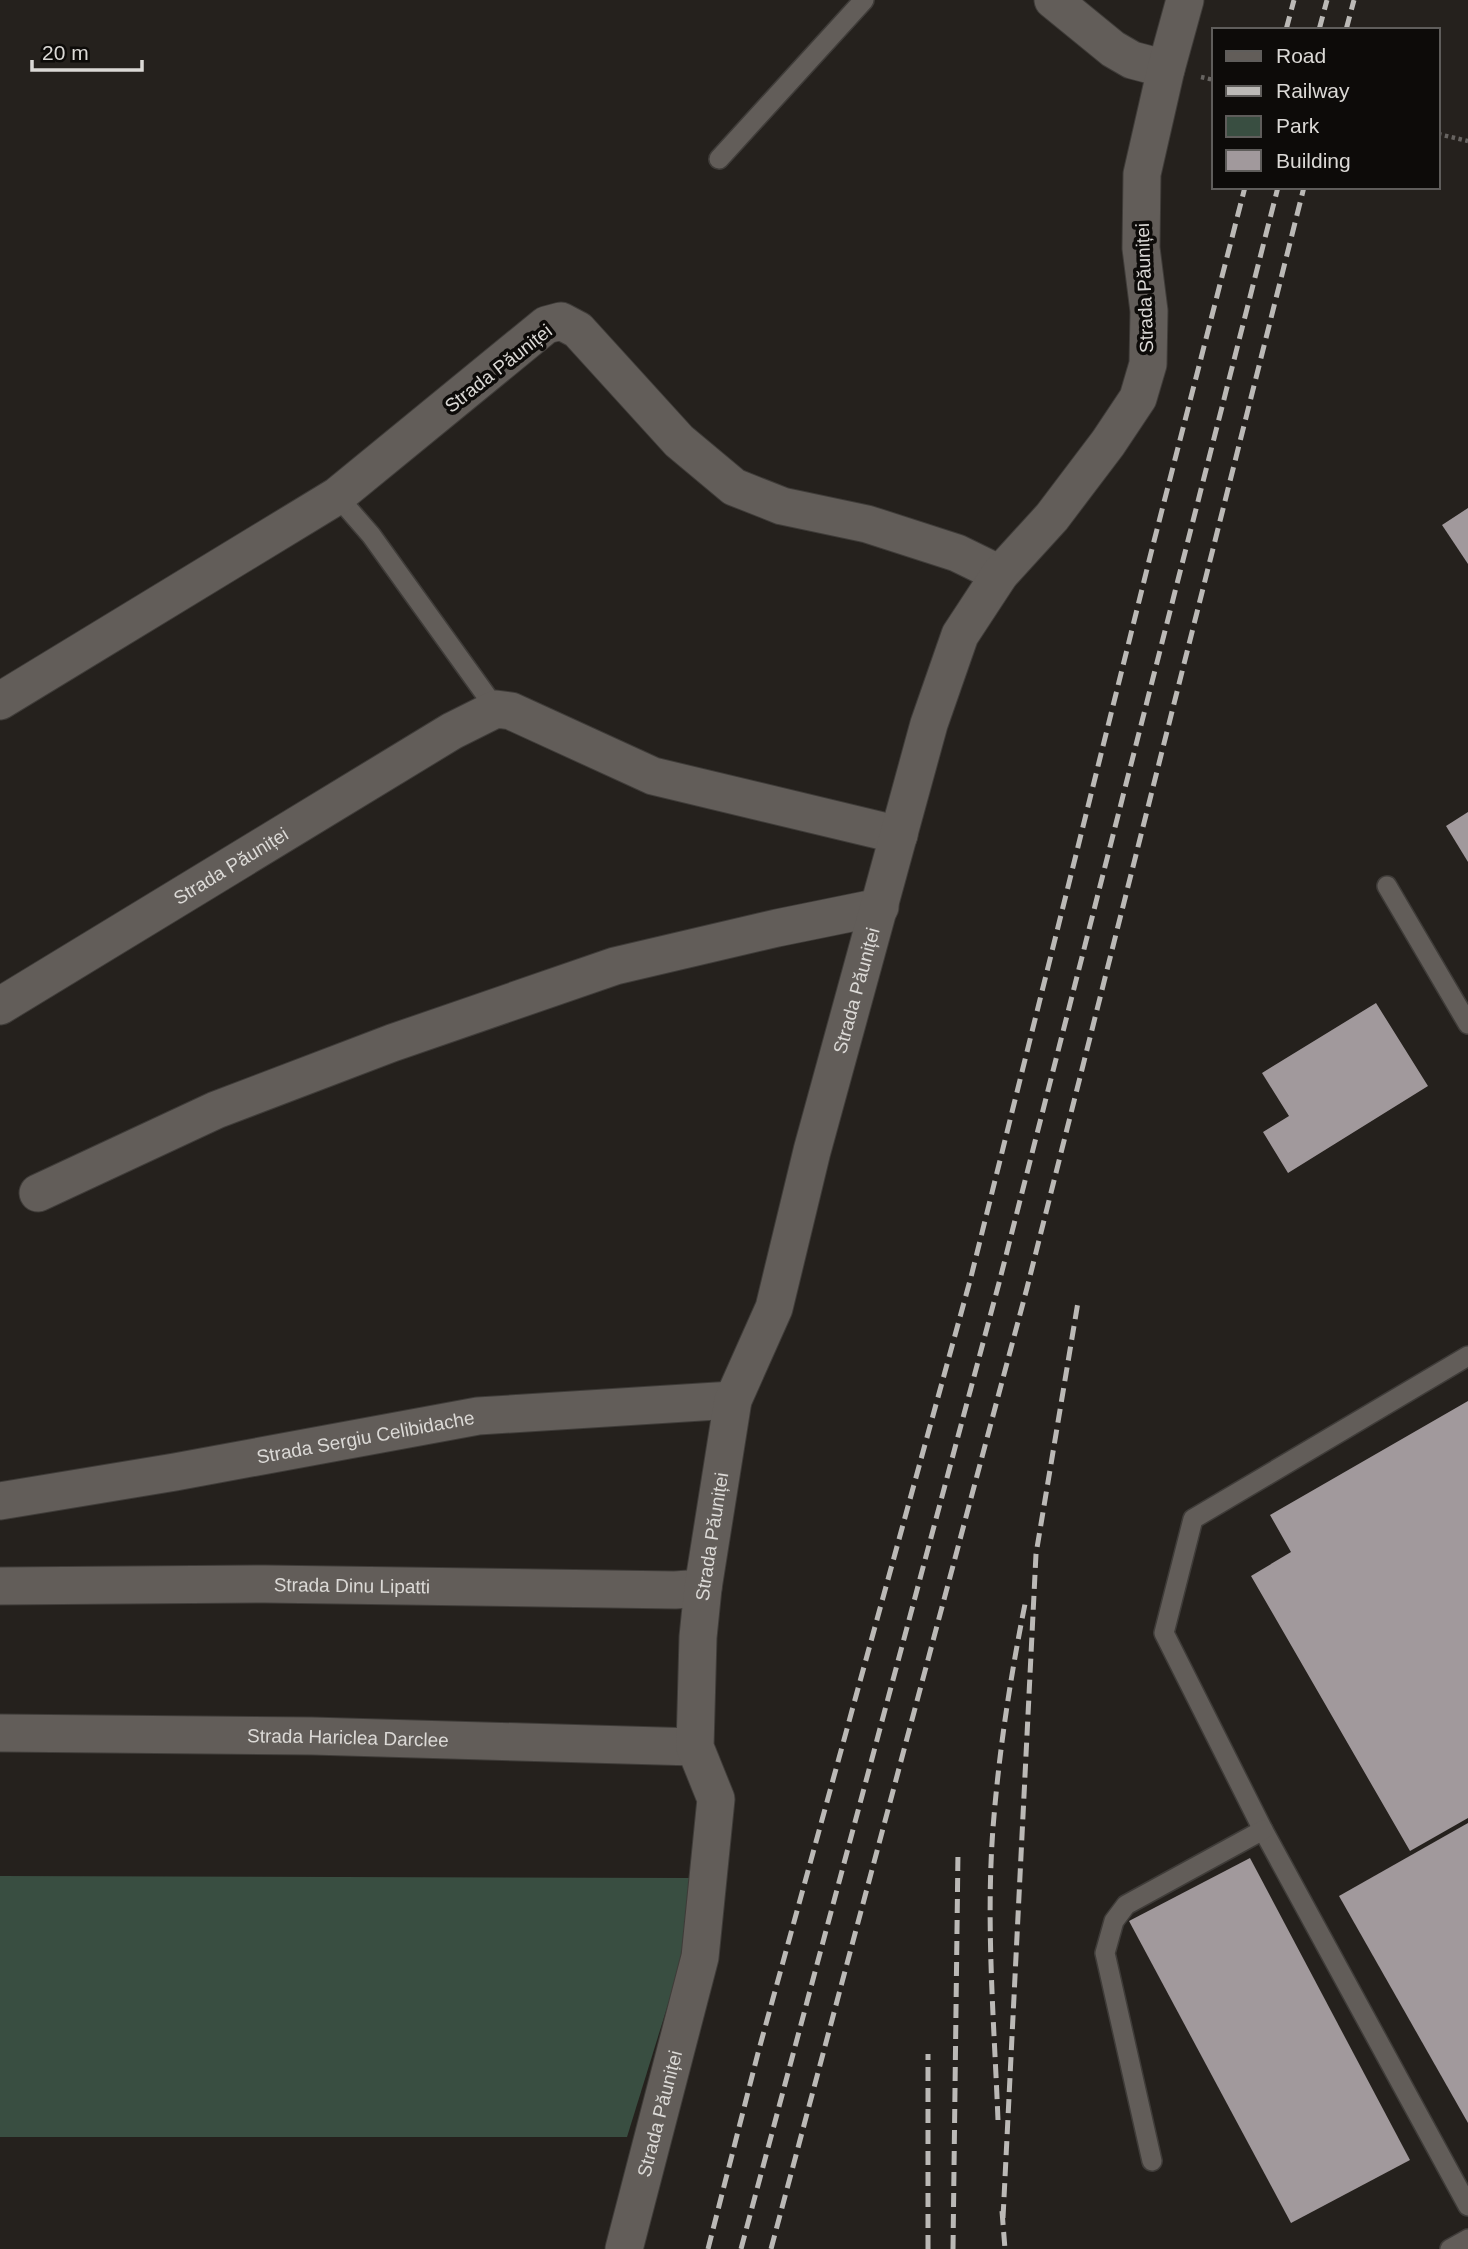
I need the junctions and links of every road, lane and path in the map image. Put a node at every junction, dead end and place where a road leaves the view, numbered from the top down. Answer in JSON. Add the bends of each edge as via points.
{"nodes":[{"id":1,"x":864,"y":0,"type":"edge"},
{"id":2,"x":1053,"y":0,"type":"edge"},
{"id":3,"x":1185,"y":0,"type":"edge"},
{"id":4,"x":1166,"y":69,"type":"junction"},
{"id":5,"x":1440,"y":134,"type":"edge"},
{"id":6,"x":1468,"y":141,"type":"edge"},
{"id":7,"x":719,"y":159,"type":"dead end"},
{"id":8,"x":337,"y":496,"type":"junction"},
{"id":9,"x":1000,"y":574,"type":"junction"},
{"id":10,"x":0,"y":701,"type":"edge"},
{"id":11,"x":496,"y":709,"type":"junction"},
{"id":12,"x":898,"y":835,"type":"junction"},
{"id":13,"x":1387,"y":886,"type":"dead end"},
{"id":14,"x":880,"y":907,"type":"junction"},
{"id":15,"x":0,"y":1006,"type":"edge"},
{"id":16,"x":1468,"y":1024,"type":"edge"},
{"id":17,"x":38,"y":1193,"type":"dead end"},
{"id":18,"x":1468,"y":1356,"type":"edge"},
{"id":19,"x":733,"y":1400,"type":"junction"},
{"id":20,"x":0,"y":1501,"type":"edge"},
{"id":21,"x":0,"y":1586,"type":"edge"},
{"id":22,"x":703,"y":1588,"type":"junction"},
{"id":23,"x":0,"y":1733,"type":"edge"},
{"id":24,"x":695,"y":1747,"type":"junction"},
{"id":25,"x":1263,"y":1830,"type":"junction"},
{"id":26,"x":1152,"y":2161,"type":"dead end"},
{"id":27,"x":1468,"y":2206,"type":"edge"},
{"id":28,"x":1468,"y":2239,"type":"edge"},
{"id":29,"x":624,"y":2249,"type":"edge"},
{"id":30,"x":1450,"y":2249,"type":"edge"}],
"edges":[{"from":1,"to":7,"type":"lane"},
{"from":2,"to":4,"type":"street","via":[[1113,49],[1132,60]]},
{"from":3,"to":4,"type":"street","name":"Strada Păuniței"},
{"from":4,"to":9,"type":"street","name":"Strada Păuniței","via":[[1142,174],[1141,248],[1149,311],[1147,364],[1138,398],[1052,517]]},
{"from":5,"to":6,"type":"path"},
{"from":8,"to":9,"type":"street","name":"Strada Păuniței","via":[[546,325],[561,321],[578,330],[679,441],[734,487],[782,506],[867,524],[957,553]]},
{"from":8,"to":10,"type":"street","name":"Strada Păuniței"},
{"from":8,"to":11,"type":"lane","via":[[371,535]]},
{"from":9,"to":12,"type":"street","name":"Strada Păuniței","via":[[960,635]]},
{"from":11,"to":12,"type":"street","via":[[511,711],[653,776]]},
{"from":11,"to":15,"type":"street","name":"Strada Păuniței","via":[[452,731]]},
{"from":12,"to":14,"type":"street","name":"Strada Păuniței"},
{"from":13,"to":16,"type":"lane"},
{"from":14,"to":17,"type":"street","via":[[615,966],[216,1110]]},
{"from":14,"to":19,"type":"street","name":"Strada Păuniței","via":[[774,1308]]},
{"from":18,"to":25,"type":"lane","via":[[1193,1518],[1164,1633]]},
{"from":19,"to":20,"type":"street","name":"Strada Sergiu Celibidache","via":[[478,1416]]},
{"from":19,"to":22,"type":"street","name":"Strada Păuniței"},
{"from":21,"to":22,"type":"street","name":"Strada Dinu Lipatti"},
{"from":22,"to":24,"type":"street","name":"Strada Păuniței"},
{"from":23,"to":24,"type":"street","name":"Strada Hariclea Darclee"},
{"from":24,"to":29,"type":"street","name":"Strada Păuniței","via":[[716,1799],[701,1957]]},
{"from":25,"to":26,"type":"lane","via":[[1126,1905],[1114,1921],[1105,1953]]},
{"from":25,"to":27,"type":"lane"},
{"from":28,"to":30,"type":"lane"}]}
